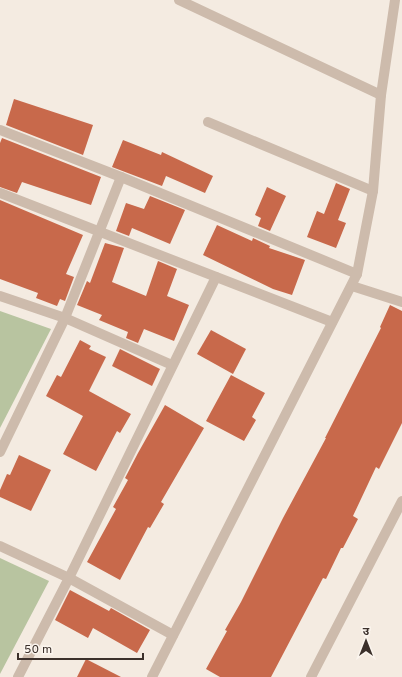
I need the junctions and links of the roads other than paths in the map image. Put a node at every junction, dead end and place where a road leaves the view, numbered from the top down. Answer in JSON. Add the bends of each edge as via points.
{"nodes":[{"id":1,"x":179,"y":0,"type":"edge"},
{"id":2,"x":395,"y":0,"type":"edge"},
{"id":3,"x":381,"y":95,"type":"junction"},
{"id":4,"x":208,"y":122,"type":"dead end"},
{"id":5,"x":0,"y":130,"type":"edge"},
{"id":6,"x":121,"y":177,"type":"junction"},
{"id":7,"x":374,"y":191,"type":"junction"},
{"id":8,"x":0,"y":193,"type":"edge"},
{"id":9,"x":100,"y":231,"type":"junction"},
{"id":10,"x":357,"y":274,"type":"junction"},
{"id":11,"x":216,"y":277,"type":"junction"},
{"id":12,"x":352,"y":286,"type":"junction"},
{"id":13,"x":0,"y":296,"type":"edge"},
{"id":14,"x":402,"y":302,"type":"edge"},
{"id":15,"x":65,"y":318,"type":"junction"},
{"id":16,"x":332,"y":322,"type":"junction"},
{"id":17,"x":172,"y":365,"type":"junction"},
{"id":18,"x":0,"y":452,"type":"edge"},
{"id":19,"x":402,"y":500,"type":"edge"},
{"id":20,"x":0,"y":546,"type":"edge"},
{"id":21,"x":69,"y":578,"type":"junction"},
{"id":22,"x":172,"y":635,"type":"junction"},
{"id":23,"x":18,"y":677,"type":"edge"},
{"id":24,"x":152,"y":677,"type":"edge"},
{"id":25,"x":311,"y":677,"type":"edge"}],
"edges":[{"from":1,"to":3,"type":"street"},
{"from":2,"to":3,"type":"street"},
{"from":3,"to":7,"type":"street"},
{"from":4,"to":7,"type":"street"},
{"from":5,"to":6,"type":"street"},
{"from":6,"to":9,"type":"street"},
{"from":6,"to":10,"type":"street"},
{"from":7,"to":10,"type":"street"},
{"from":8,"to":9,"type":"street"},
{"from":9,"to":11,"type":"street"},
{"from":9,"to":15,"type":"street"},
{"from":10,"to":12,"type":"street"},
{"from":11,"to":16,"type":"street"},
{"from":11,"to":17,"type":"street"},
{"from":12,"to":14,"type":"street"},
{"from":12,"to":16,"type":"street"},
{"from":13,"to":15,"type":"street"},
{"from":15,"to":17,"type":"street"},
{"from":15,"to":18,"type":"street"},
{"from":16,"to":22,"type":"street"},
{"from":17,"to":21,"type":"street"},
{"from":19,"to":25,"type":"street"},
{"from":20,"to":21,"type":"street"},
{"from":21,"to":22,"type":"street"},
{"from":21,"to":23,"type":"street"},
{"from":22,"to":24,"type":"street"}]}
